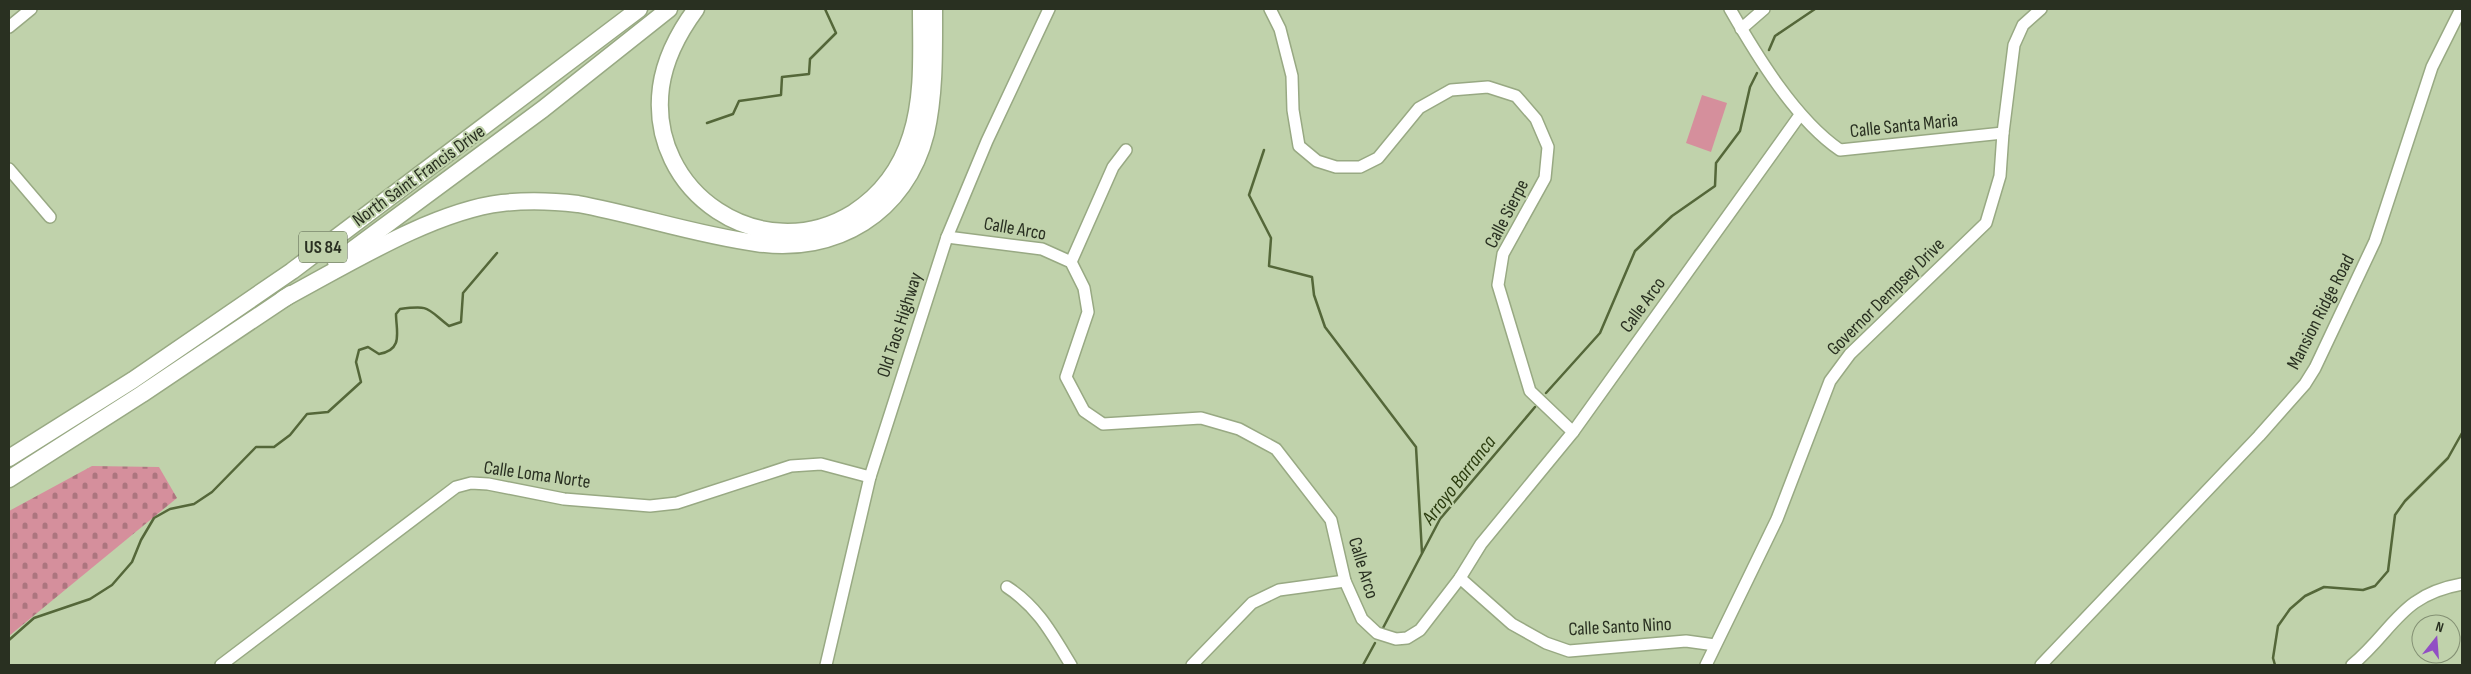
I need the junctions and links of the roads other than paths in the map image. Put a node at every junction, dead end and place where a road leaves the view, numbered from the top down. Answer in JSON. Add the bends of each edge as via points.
{"nodes":[{"id":1,"x":31,"y":9,"type":"edge"},
{"id":2,"x":670,"y":9,"type":"edge"},
{"id":3,"x":696,"y":9,"type":"edge"},
{"id":4,"x":922,"y":9,"type":"edge"},
{"id":5,"x":934,"y":9,"type":"edge"},
{"id":6,"x":1049,"y":9,"type":"edge"},
{"id":7,"x":1270,"y":9,"type":"edge"},
{"id":8,"x":1730,"y":9,"type":"edge"},
{"id":9,"x":1764,"y":9,"type":"edge"},
{"id":10,"x":2041,"y":9,"type":"edge"},
{"id":11,"x":2461,"y":9,"type":"edge"},
{"id":12,"x":633,"y":12,"type":"edge"},
{"id":13,"x":9,"y":28,"type":"edge"},
{"id":14,"x":1741,"y":29,"type":"junction"},
{"id":15,"x":1800,"y":115,"type":"junction"},
{"id":16,"x":2003,"y":133,"type":"junction"},
{"id":17,"x":1126,"y":150,"type":"dead end"},
{"id":18,"x":9,"y":169,"type":"edge"},
{"id":19,"x":50,"y":217,"type":"dead end"},
{"id":20,"x":947,"y":237,"type":"junction"},
{"id":21,"x":1071,"y":262,"type":"junction"},
{"id":22,"x":283,"y":299,"type":"junction"},
{"id":23,"x":1573,"y":432,"type":"junction"},
{"id":24,"x":9,"y":458,"type":"edge"},
{"id":25,"x":870,"y":477,"type":"junction"},
{"id":26,"x":9,"y":479,"type":"edge"},
{"id":27,"x":1460,"y":578,"type":"junction"},
{"id":28,"x":1345,"y":582,"type":"junction"},
{"id":29,"x":2462,"y":584,"type":"edge"},
{"id":30,"x":1007,"y":587,"type":"dead end"},
{"id":31,"x":1715,"y":644,"type":"junction"},
{"id":32,"x":221,"y":665,"type":"edge"},
{"id":33,"x":826,"y":665,"type":"edge"},
{"id":34,"x":1071,"y":665,"type":"edge"},
{"id":35,"x":1192,"y":665,"type":"edge"},
{"id":36,"x":1706,"y":665,"type":"edge"},
{"id":37,"x":2041,"y":665,"type":"edge"},
{"id":38,"x":2352,"y":665,"type":"edge"}],
"edges":[{"from":1,"to":13,"type":"street"},
{"from":2,"to":22,"type":"highway","name":"North Saint Francis Drive","number":"US 84","via":[[471,164]]},
{"from":3,"to":4,"type":"highway","via":[[670,51],[661,86],[660,116],[670,153],[687,184],[715,210],[746,225],[780,232],[804,231],[842,220],[874,198],[894,174],[911,137],[916,114]]},
{"from":5,"to":22,"type":"highway","via":[[932,85],[926,132],[918,158],[890,200],[876,214],[844,234],[802,245],[757,243],[578,204],[501,203],[472,209],[419,230]]},
{"from":6,"to":20,"type":"street","name":"Old Taos Highway","via":[[987,141]]},
{"from":7,"to":23,"type":"street","name":"Calle Sierpe","via":[[1280,29],[1292,76],[1298,146],[1318,161],[1336,167],[1360,167],[1378,158],[1419,108],[1451,90],[1488,87],[1516,96],[1536,119],[1548,147],[1545,178],[1503,254],[1498,285],[1530,391]]},
{"from":8,"to":14,"type":"street","name":"Calle Santa Maria"},
{"from":9,"to":14,"type":"street"},
{"from":10,"to":16,"type":"street","name":"Governor Dempsey Drive","via":[[2023,25],[2014,45]]},
{"from":11,"to":37,"type":"street","name":"Mansion Ridge Road","via":[[2432,67],[2377,236],[2305,384]]},
{"from":12,"to":24,"type":"highway","name":"North Saint Francis Drive","number":"US 84","via":[[292,271],[133,380]]},
{"from":14,"to":15,"type":"street","name":"Calle Santa Maria"},
{"from":15,"to":16,"type":"street","name":"Calle Santa Maria","via":[[1820,136],[1840,150]]},
{"from":15,"to":23,"type":"street","name":"Calle Arco"},
{"from":16,"to":31,"type":"street","name":"Governor Dempsey Drive","via":[[2000,176],[1986,224],[1850,354],[1830,381],[1777,519]]},
{"from":17,"to":21,"type":"street","via":[[1113,167]]},
{"from":18,"to":19,"type":"street"},
{"from":20,"to":21,"type":"street","name":"Calle Arco","via":[[1042,250]]},
{"from":20,"to":25,"type":"street","name":"Old Taos Highway"},
{"from":21,"to":28,"type":"street","name":"Calle Arco","via":[[1084,288],[1088,312],[1066,377],[1084,411],[1103,424],[1201,418],[1239,429],[1276,449],[1331,520]]},
{"from":22,"to":26,"type":"highway","name":"North Saint Francis Drive","number":"US 84"},
{"from":23,"to":27,"type":"street","name":"Calle Arco","via":[[1481,544]]},
{"from":25,"to":32,"type":"street","name":"Calle Loma Norte","via":[[820,464],[790,466],[677,503],[650,506],[564,499],[472,483],[456,488]]},
{"from":25,"to":33,"type":"street","name":"Old Taos Highway"},
{"from":27,"to":28,"type":"street","name":"Calle Arco","via":[[1420,630],[1406,638],[1396,639],[1377,633],[1362,619]]},
{"from":27,"to":31,"type":"street","name":"Calle Santo Nino","via":[[1512,624],[1569,652],[1686,641]]},
{"from":28,"to":35,"type":"street","via":[[1279,590],[1252,603]]},
{"from":29,"to":38,"type":"street","via":[[2435,591],[2412,603]]},
{"from":30,"to":34,"type":"street","via":[[1026,599]]},
{"from":31,"to":36,"type":"street","name":"Governor Dempsey Drive"}]}
